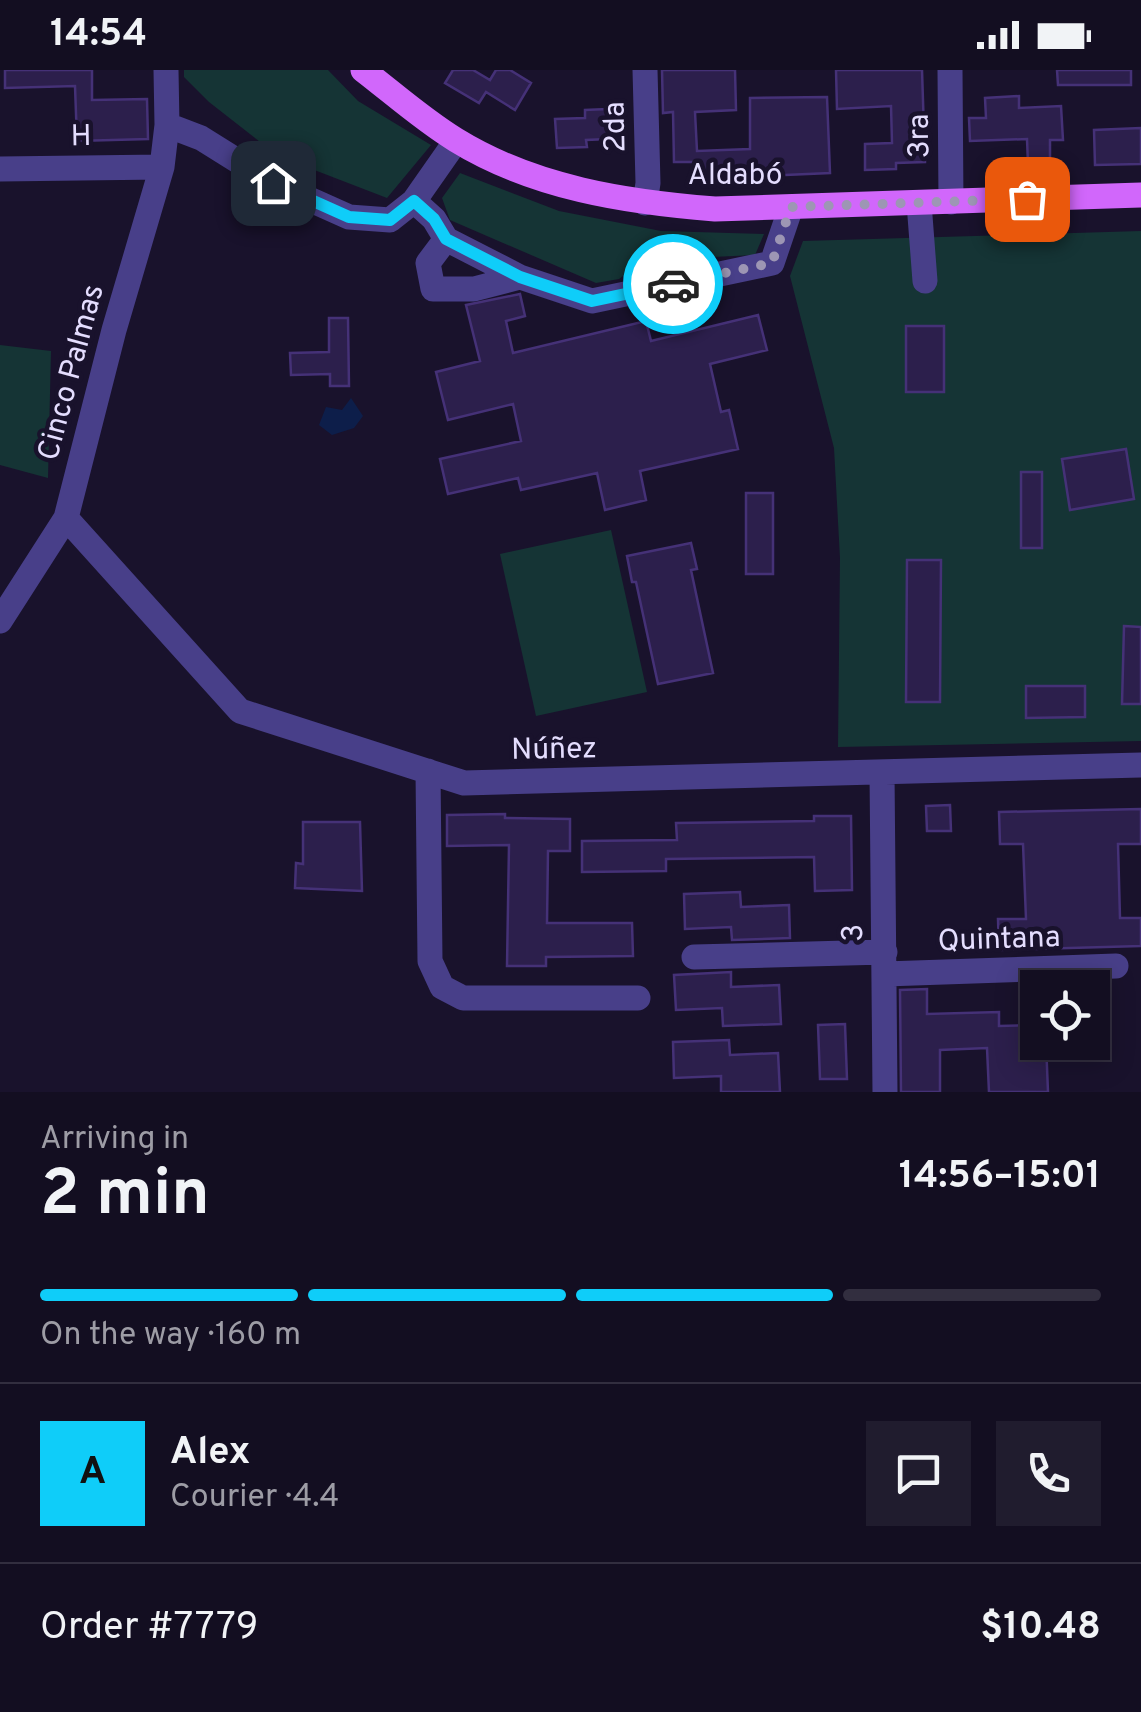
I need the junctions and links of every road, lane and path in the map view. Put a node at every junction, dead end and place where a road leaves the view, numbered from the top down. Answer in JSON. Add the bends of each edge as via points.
{"nodes":[{"id":1,"x":166,"y":70,"type":"edge"},
{"id":2,"x":363,"y":70,"type":"edge"},
{"id":3,"x":645,"y":70,"type":"edge"},
{"id":4,"x":950,"y":70,"type":"edge"},
{"id":5,"x":167,"y":125,"type":"junction"},
{"id":6,"x":456,"y":140,"type":"junction"},
{"id":7,"x":162,"y":167,"type":"junction"},
{"id":8,"x":0,"y":169,"type":"edge"},
{"id":9,"x":646,"y":193,"type":"junction"},
{"id":10,"x":1141,"y":195,"type":"edge"},
{"id":11,"x":414,"y":201,"type":"junction"},
{"id":12,"x":919,"y":202,"type":"junction"},
{"id":13,"x":952,"y":202,"type":"junction"},
{"id":14,"x":791,"y":207,"type":"junction"},
{"id":15,"x":446,"y":239,"type":"junction"},
{"id":16,"x":520,"y":277,"type":"junction"},
{"id":17,"x":925,"y":281,"type":"dead end"},
{"id":18,"x":66,"y":518,"type":"junction"},
{"id":19,"x":0,"y":621,"type":"edge"},
{"id":20,"x":1141,"y":765,"type":"edge"},
{"id":21,"x":428,"y":771,"type":"junction"},
{"id":22,"x":882,"y":772,"type":"junction"},
{"id":23,"x":694,"y":957,"type":"dead end"},
{"id":24,"x":885,"y":963,"type":"junction"},
{"id":25,"x":1116,"y":966,"type":"dead end"},
{"id":26,"x":638,"y":998,"type":"dead end"},
{"id":27,"x":885,"y":1092,"type":"edge"}],
"edges":[{"from":1,"to":5,"type":"street","name":"Cinco Palmas"},
{"from":2,"to":6,"type":"main road","name":"Aldabó"},
{"from":3,"to":9,"type":"street","name":"2da"},
{"from":4,"to":13,"type":"street","name":"3ra"},
{"from":5,"to":7,"type":"street","name":"Cinco Palmas"},
{"from":5,"to":11,"type":"street","via":[[349,217],[390,220]]},
{"from":6,"to":9,"type":"main road","name":"Aldabó","via":[[535,178]]},
{"from":6,"to":11,"type":"street"},
{"from":7,"to":8,"type":"street","name":"H"},
{"from":7,"to":18,"type":"street","name":"Cinco Palmas"},
{"from":9,"to":14,"type":"main road","name":"Aldabó","via":[[715,210]]},
{"from":10,"to":13,"type":"main road","name":"Aldabó"},
{"from":11,"to":15,"type":"street"},
{"from":12,"to":13,"type":"main road","name":"Aldabó"},
{"from":12,"to":14,"type":"main road","name":"Aldabó"},
{"from":12,"to":17,"type":"street"},
{"from":14,"to":16,"type":"street","via":[[772,263],[592,301]]},
{"from":15,"to":16,"type":"street"},
{"from":15,"to":16,"type":"street","via":[[428,263],[433,288],[474,288]]},
{"from":18,"to":19,"type":"street","name":"Cinco Palmas"},
{"from":18,"to":21,"type":"street","name":"Núñez","via":[[240,710]]},
{"from":20,"to":22,"type":"street","name":"Núñez"},
{"from":21,"to":22,"type":"street","name":"Núñez","via":[[464,782]]},
{"from":21,"to":26,"type":"street","via":[[430,961],[442,987],[463,998]]},
{"from":22,"to":24,"type":"street","name":"3"},
{"from":23,"to":24,"type":"street","name":"Quintana"},
{"from":24,"to":25,"type":"street","name":"Quintana"},
{"from":24,"to":27,"type":"street","name":"3"}]}
